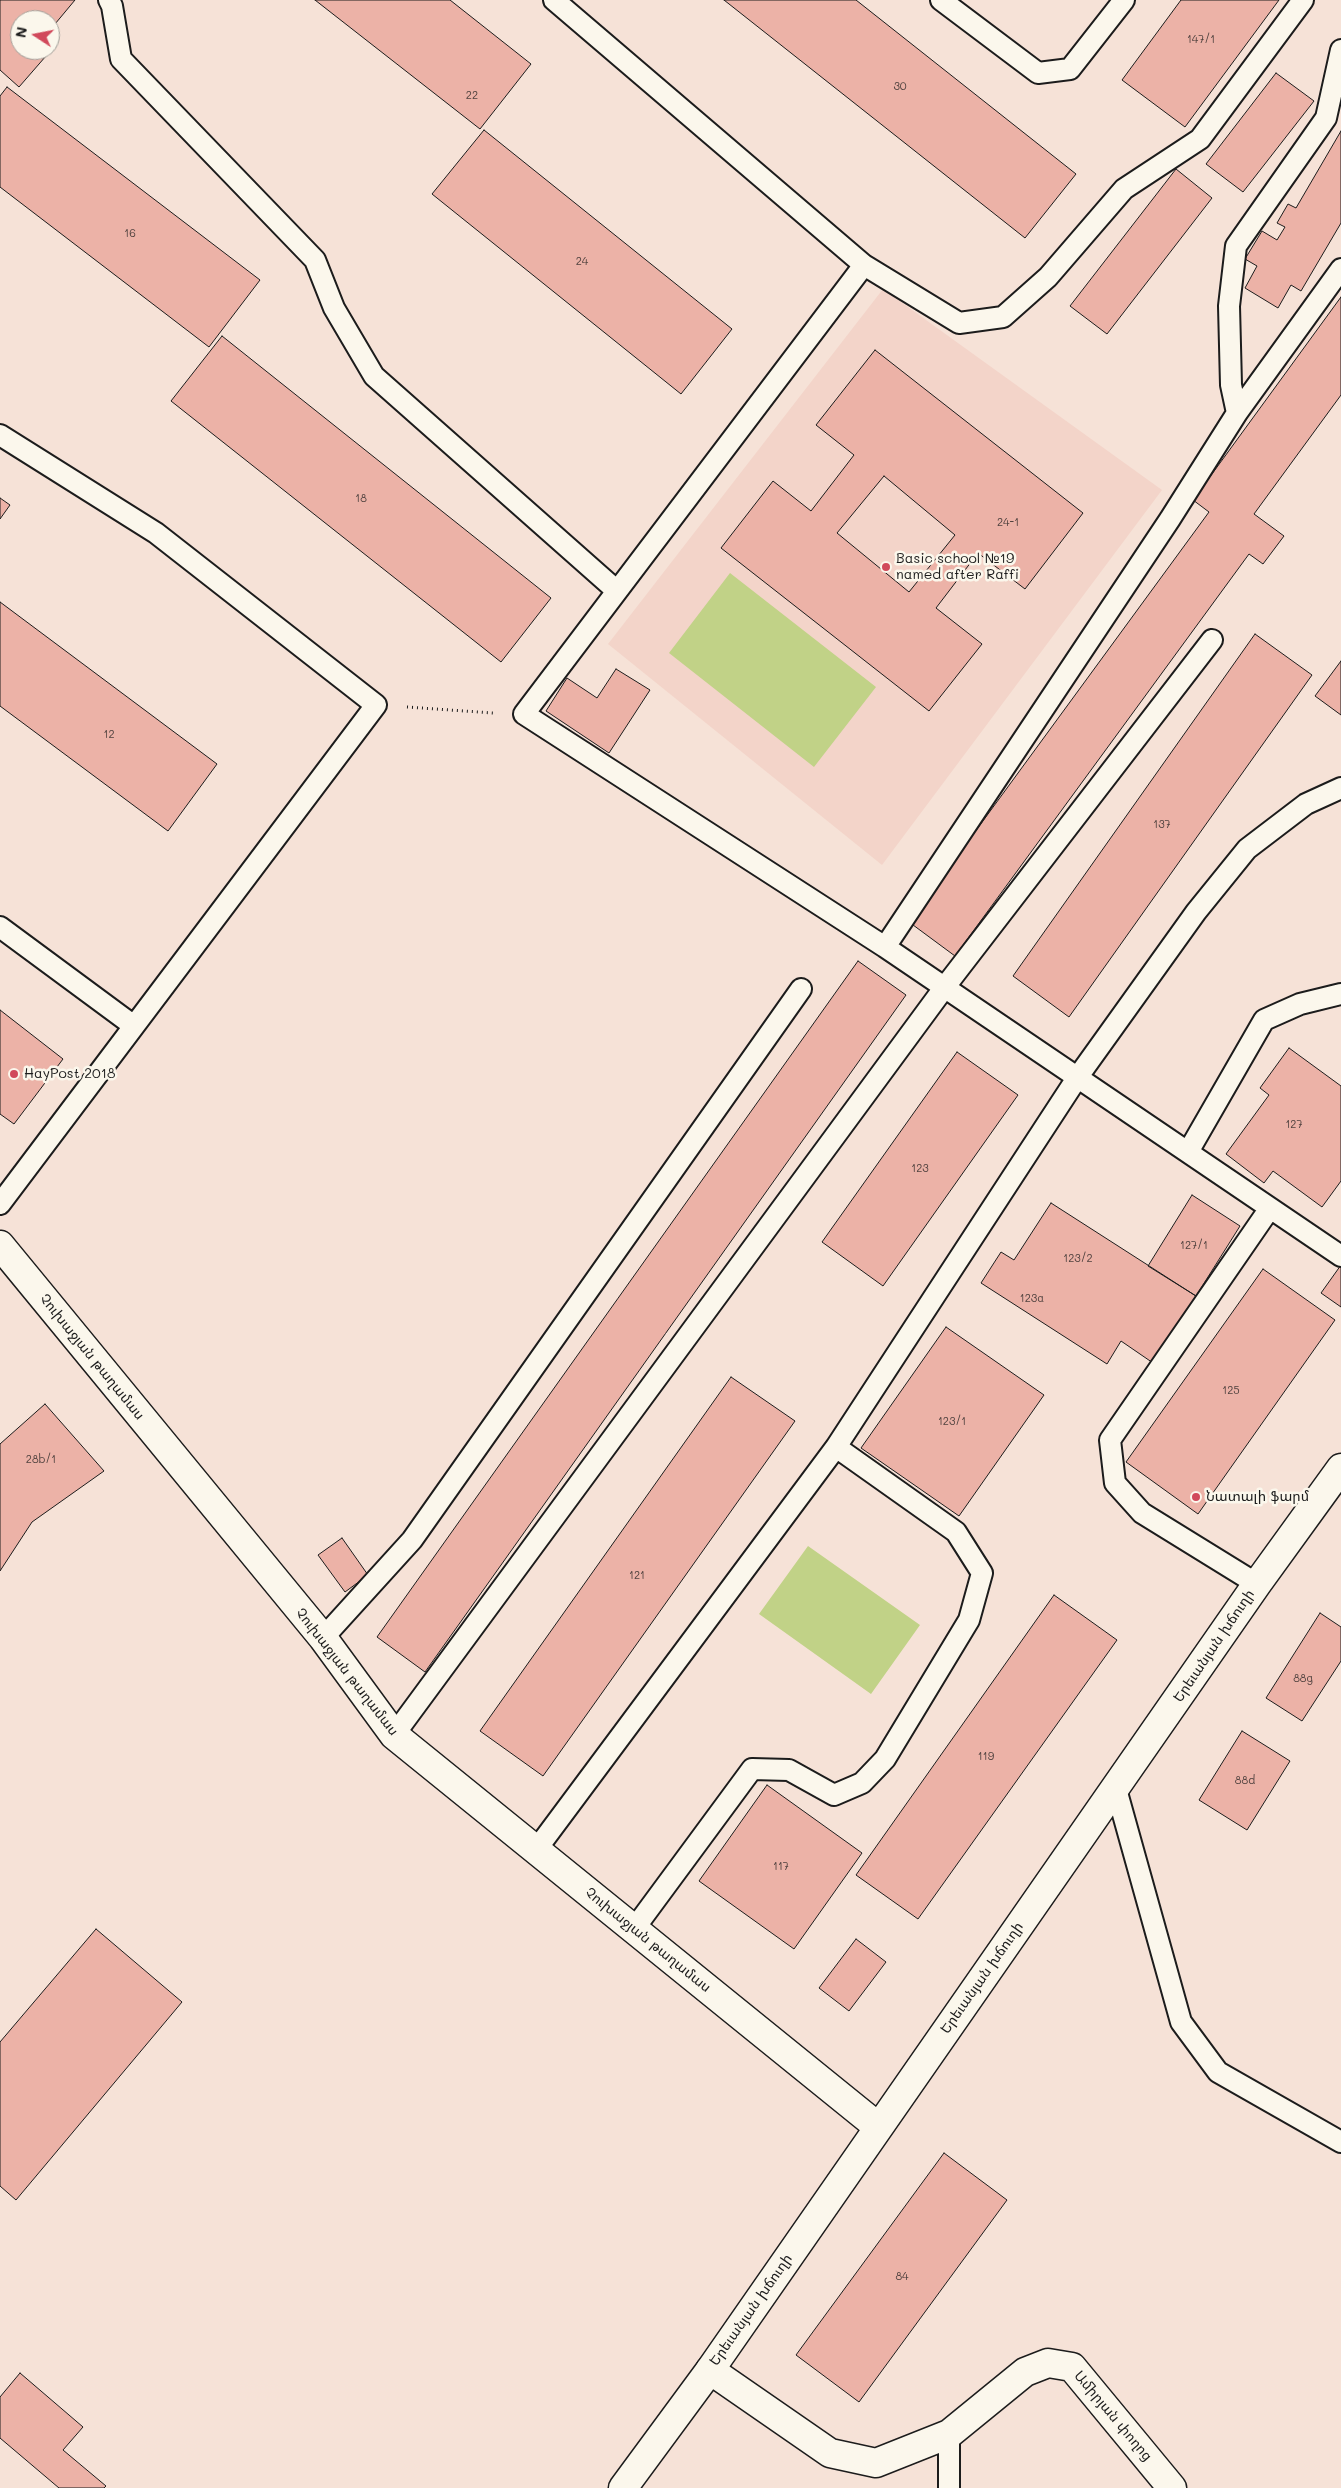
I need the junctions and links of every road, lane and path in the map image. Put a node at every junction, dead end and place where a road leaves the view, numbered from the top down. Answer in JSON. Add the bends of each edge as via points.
{"nodes":[{"id":1,"x":109,"y":0,"type":"edge"},
{"id":2,"x":554,"y":0,"type":"edge"},
{"id":3,"x":941,"y":0,"type":"edge"},
{"id":4,"x":1124,"y":0,"type":"edge"},
{"id":5,"x":1304,"y":0,"type":"edge"},
{"id":6,"x":1341,"y":50,"type":"edge"},
{"id":7,"x":864,"y":265,"type":"junction"},
{"id":8,"x":1341,"y":269,"type":"edge"},
{"id":9,"x":1237,"y":413,"type":"junction"},
{"id":10,"x":0,"y":435,"type":"edge"},
{"id":11,"x":617,"y":591,"type":"junction"},
{"id":12,"x":1212,"y":640,"type":"dead end"},
{"id":13,"x":425,"y":708,"type":"dead end"},
{"id":14,"x":457,"y":710,"type":"dead end"},
{"id":15,"x":1341,"y":788,"type":"edge"},
{"id":16,"x":0,"y":927,"type":"edge"},
{"id":17,"x":884,"y":947,"type":"junction"},
{"id":18,"x":944,"y":988,"type":"junction"},
{"id":19,"x":801,"y":989,"type":"dead end"},
{"id":20,"x":1341,"y":994,"type":"edge"},
{"id":21,"x":134,"y":1026,"type":"junction"},
{"id":22,"x":1078,"y":1078,"type":"junction"},
{"id":23,"x":1188,"y":1152,"type":"junction"},
{"id":24,"x":0,"y":1204,"type":"edge"},
{"id":25,"x":1270,"y":1208,"type":"junction"},
{"id":26,"x":0,"y":1245,"type":"edge"},
{"id":27,"x":1341,"y":1256,"type":"edge"},
{"id":28,"x":836,"y":1447,"type":"junction"},
{"id":29,"x":1341,"y":1468,"type":"edge"},
{"id":30,"x":1257,"y":1584,"type":"junction"},
{"id":31,"x":323,"y":1638,"type":"junction"},
{"id":32,"x":394,"y":1735,"type":"junction"},
{"id":33,"x":1116,"y":1789,"type":"junction"},
{"id":34,"x":536,"y":1850,"type":"junction"},
{"id":35,"x":634,"y":1929,"type":"junction"},
{"id":36,"x":877,"y":2126,"type":"junction"},
{"id":37,"x":1341,"y":2142,"type":"edge"},
{"id":38,"x":710,"y":2370,"type":"junction"},
{"id":39,"x":949,"y":2434,"type":"junction"},
{"id":40,"x":623,"y":2488,"type":"edge"},
{"id":41,"x":949,"y":2488,"type":"edge"},
{"id":42,"x":1172,"y":2488,"type":"edge"}],
"edges":[{"from":1,"to":11,"type":"lane","via":[[121,60],[315,260],[334,308],[374,376]]},
{"from":2,"to":7,"type":"lane"},
{"from":3,"to":4,"type":"lane","via":[[1038,73],[1070,69]]},
{"from":5,"to":7,"type":"lane","via":[[1200,140],[1124,190],[1048,277],[1003,317],[959,323]]},
{"from":6,"to":9,"type":"lane","via":[[1326,118],[1236,246],[1229,306],[1231,385]]},
{"from":7,"to":11,"type":"lane"},
{"from":8,"to":9,"type":"lane"},
{"from":9,"to":17,"type":"lane","via":[[1170,519]]},
{"from":10,"to":21,"type":"lane","via":[[156,533],[376,705]]},
{"from":11,"to":17,"type":"lane","via":[[524,714]]},
{"from":12,"to":18,"type":"lane"},
{"from":13,"to":14,"type":"path"},
{"from":15,"to":22,"type":"lane","via":[[1306,804],[1247,849],[1196,912]]},
{"from":16,"to":21,"type":"lane"},
{"from":17,"to":18,"type":"lane"},
{"from":18,"to":22,"type":"lane"},
{"from":18,"to":32,"type":"lane"},
{"from":19,"to":31,"type":"lane","via":[[412,1540]]},
{"from":20,"to":23,"type":"lane","via":[[1300,1004],[1264,1020]]},
{"from":21,"to":24,"type":"lane"},
{"from":22,"to":23,"type":"lane"},
{"from":22,"to":28,"type":"lane"},
{"from":23,"to":25,"type":"lane"},
{"from":25,"to":27,"type":"lane"},
{"from":25,"to":30,"type":"lane","via":[[1110,1440],[1115,1484],[1142,1513]]},
{"from":26,"to":31,"type":"main road","name":"Չուխաջյան թաղամաս"},
{"from":28,"to":34,"type":"lane"},
{"from":28,"to":35,"type":"lane","via":[[956,1532],[982,1573],[969,1620],[885,1759],[862,1783],[834,1795],[789,1770],[752,1769]]},
{"from":29,"to":30,"type":"main road","name":"Երեւանյան խճուղի"},
{"from":30,"to":33,"type":"main road","name":"Երեւանյան խճուղի"},
{"from":31,"to":32,"type":"main road","name":"Չուխաջյան թաղամաս"},
{"from":32,"to":34,"type":"main road","name":"Չուխաջյան թաղամաս"},
{"from":33,"to":36,"type":"main road","name":"Երեւանյան խճուղի"},
{"from":33,"to":37,"type":"lane","via":[[1181,2022],[1218,2072]]},
{"from":34,"to":35,"type":"main road","name":"Չուխաջյան թաղամաս"},
{"from":35,"to":36,"type":"main road","name":"Չուխաջյան թաղամաս"},
{"from":36,"to":38,"type":"main road","name":"Երեւանյան խճուղի"},
{"from":38,"to":39,"type":"main road","name":"Ամիրյան փողոց","via":[[830,2453],[876,2462]]},
{"from":38,"to":40,"type":"main road","name":"Երեւանյան խճուղի"},
{"from":39,"to":41,"type":"lane"},
{"from":39,"to":42,"type":"main road","name":"Ամիրյան փողոց","via":[[1025,2372],[1048,2362],[1072,2367]]}]}
